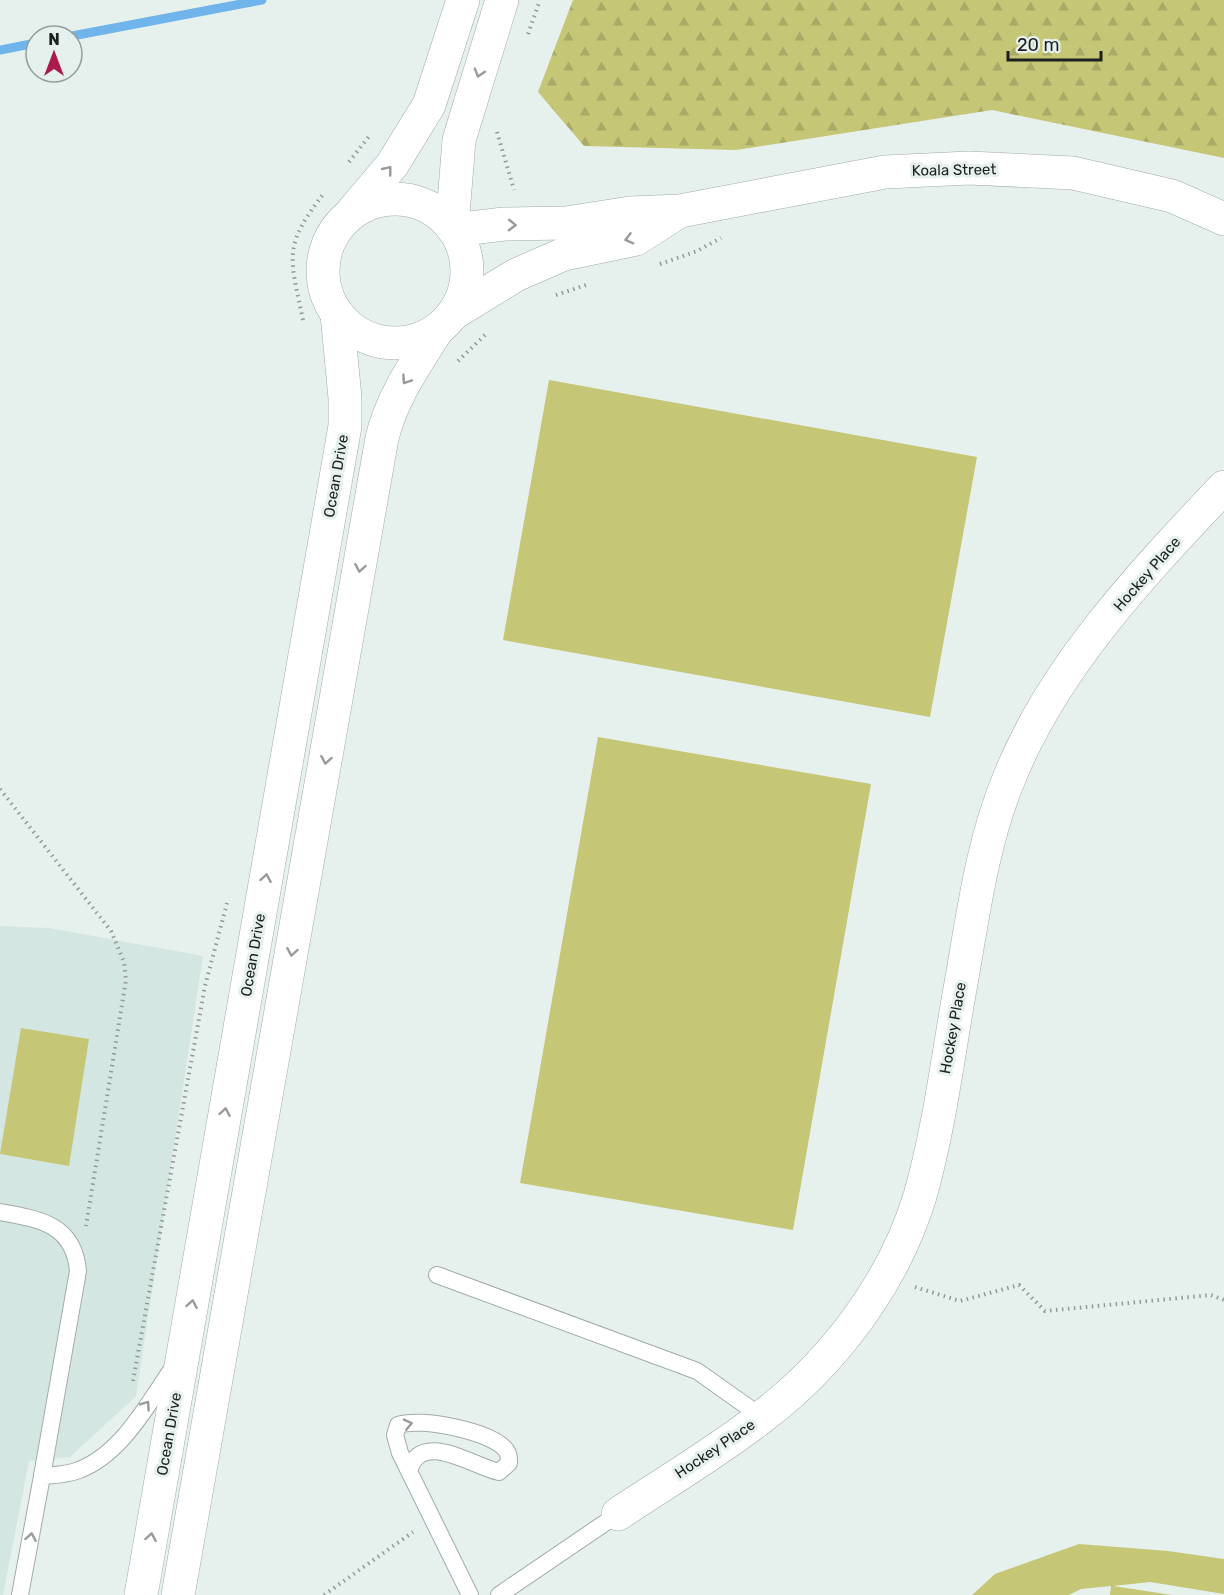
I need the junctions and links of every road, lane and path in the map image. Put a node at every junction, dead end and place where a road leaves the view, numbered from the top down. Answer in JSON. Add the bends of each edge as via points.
{"nodes":[{"id":1,"x":540,"y":2,"type":"edge"},
{"id":2,"x":499,"y":8,"type":"edge"},
{"id":3,"x":459,"y":14,"type":"edge"},
{"id":4,"x":528,"y":35,"type":"dead end"},
{"id":5,"x":497,"y":128,"type":"dead end"},
{"id":6,"x":374,"y":130,"type":"dead end"},
{"id":7,"x":348,"y":163,"type":"dead end"},
{"id":8,"x":328,"y":188,"type":"dead end"},
{"id":9,"x":519,"y":192,"type":"dead end"},
{"id":10,"x":680,"y":212,"type":"junction"},
{"id":11,"x":350,"y":215,"type":"junction"},
{"id":12,"x":1224,"y":219,"type":"edge"},
{"id":13,"x":453,"y":229,"type":"junction"},
{"id":14,"x":723,"y":237,"type":"dead end"},
{"id":15,"x":654,"y":266,"type":"dead end"},
{"id":16,"x":590,"y":284,"type":"dead end"},
{"id":17,"x":547,"y":298,"type":"dead end"},
{"id":18,"x":337,"y":314,"type":"junction"},
{"id":19,"x":445,"y":322,"type":"junction"},
{"id":20,"x":304,"y":325,"type":"dead end"},
{"id":21,"x":497,"y":326,"type":"dead end"},
{"id":22,"x":456,"y":363,"type":"dead end"},
{"id":23,"x":1224,"y":487,"type":"edge"},
{"id":24,"x":0,"y":789,"type":"edge"},
{"id":25,"x":0,"y":1212,"type":"edge"},
{"id":26,"x":78,"y":1271,"type":"junction"},
{"id":27,"x":437,"y":1275,"type":"dead end"},
{"id":28,"x":886,"y":1278,"type":"junction"},
{"id":29,"x":1224,"y":1300,"type":"edge"},
{"id":30,"x":184,"y":1351,"type":"junction"},
{"id":31,"x":762,"y":1417,"type":"junction"},
{"id":32,"x":410,"y":1471,"type":"junction"},
{"id":33,"x":42,"y":1476,"type":"junction"},
{"id":34,"x":618,"y":1514,"type":"joint"},
{"id":35,"x":433,"y":1518,"type":"junction"},
{"id":36,"x":20,"y":1595,"type":"edge"},
{"id":37,"x":141,"y":1595,"type":"edge"},
{"id":38,"x":178,"y":1595,"type":"edge"},
{"id":39,"x":324,"y":1595,"type":"edge"},
{"id":40,"x":470,"y":1595,"type":"edge"},
{"id":41,"x":499,"y":1595,"type":"edge"}],
"edges":[{"from":1,"to":4,"type":"path"},
{"from":2,"to":13,"type":"main road","one_way":true,"via":[[459,140]]},
{"from":11,"to":3,"type":"main road","one_way":true,"via":[[392,165],[429,105]]},
{"from":5,"to":9,"type":"path","via":[[512,189]]},
{"from":6,"to":7,"type":"path"},
{"from":8,"to":20,"type":"path","via":[[295,236],[291,254]]},
{"from":10,"to":12,"type":"main road","name":"Koala Street","via":[[885,172],[969,168],[1073,172],[1172,196]]},
{"from":13,"to":10,"type":"main road","name":"Koala Street","one_way":true},
{"from":10,"to":19,"type":"main road","name":"Koala Street","one_way":true,"via":[[636,239],[564,255],[516,275]]},
{"from":11,"to":13,"type":"main road","via":[[375,202],[403,200],[430,208]]},
{"from":11,"to":18,"type":"main road","via":[[335,231],[324,259],[324,288]]},
{"from":13,"to":19,"type":"main road","via":[[463,246],[467,271],[463,297]]},
{"from":14,"to":15,"type":"path"},
{"from":16,"to":17,"type":"path"},
{"from":18,"to":19,"type":"main road","via":[[358,333],[384,343],[411,342]]},
{"from":30,"to":18,"type":"main road","name":"Ocean Drive","one_way":true,"via":[[345,426]]},
{"from":19,"to":38,"type":"main road","one_way":true,"via":[[400,388],[382,438]]},
{"from":21,"to":22,"type":"path"},
{"from":23,"to":28,"type":"main road","name":"Hockey Place","via":[[1087,645],[1035,724],[1013,768],[995,815],[980,878],[920,1197]]},
{"from":24,"to":26,"type":"path","via":[[111,931],[124,962],[126,980]]},
{"from":25,"to":26,"type":"lane","via":[[43,1220],[59,1231],[77,1254]]},
{"from":26,"to":33,"type":"lane"},
{"from":27,"to":31,"type":"lane","via":[[697,1371]]},
{"from":28,"to":29,"type":"path","via":[[960,1301],[1019,1285],[1045,1311],[1211,1295]]},
{"from":28,"to":31,"type":"main road","name":"Hockey Place","via":[[832,1350],[794,1391]]},
{"from":33,"to":30,"type":"lane","one_way":true,"via":[[67,1474],[86,1467],[120,1440]]},
{"from":37,"to":30,"type":"main road","name":"Ocean Drive","one_way":true},
{"from":31,"to":34,"type":"main road","name":"Hockey Place"},
{"from":32,"to":32,"type":"lane","one_way":true,"via":[[395,1435],[399,1425],[408,1422],[437,1424],[488,1438],[509,1456],[509,1463],[499,1472],[428,1450],[412,1461]]},
{"from":32,"to":35,"type":"lane"},
{"from":36,"to":33,"type":"lane","one_way":true},
{"from":34,"to":41,"type":"lane"},
{"from":35,"to":39,"type":"path"},
{"from":35,"to":40,"type":"lane"}]}
